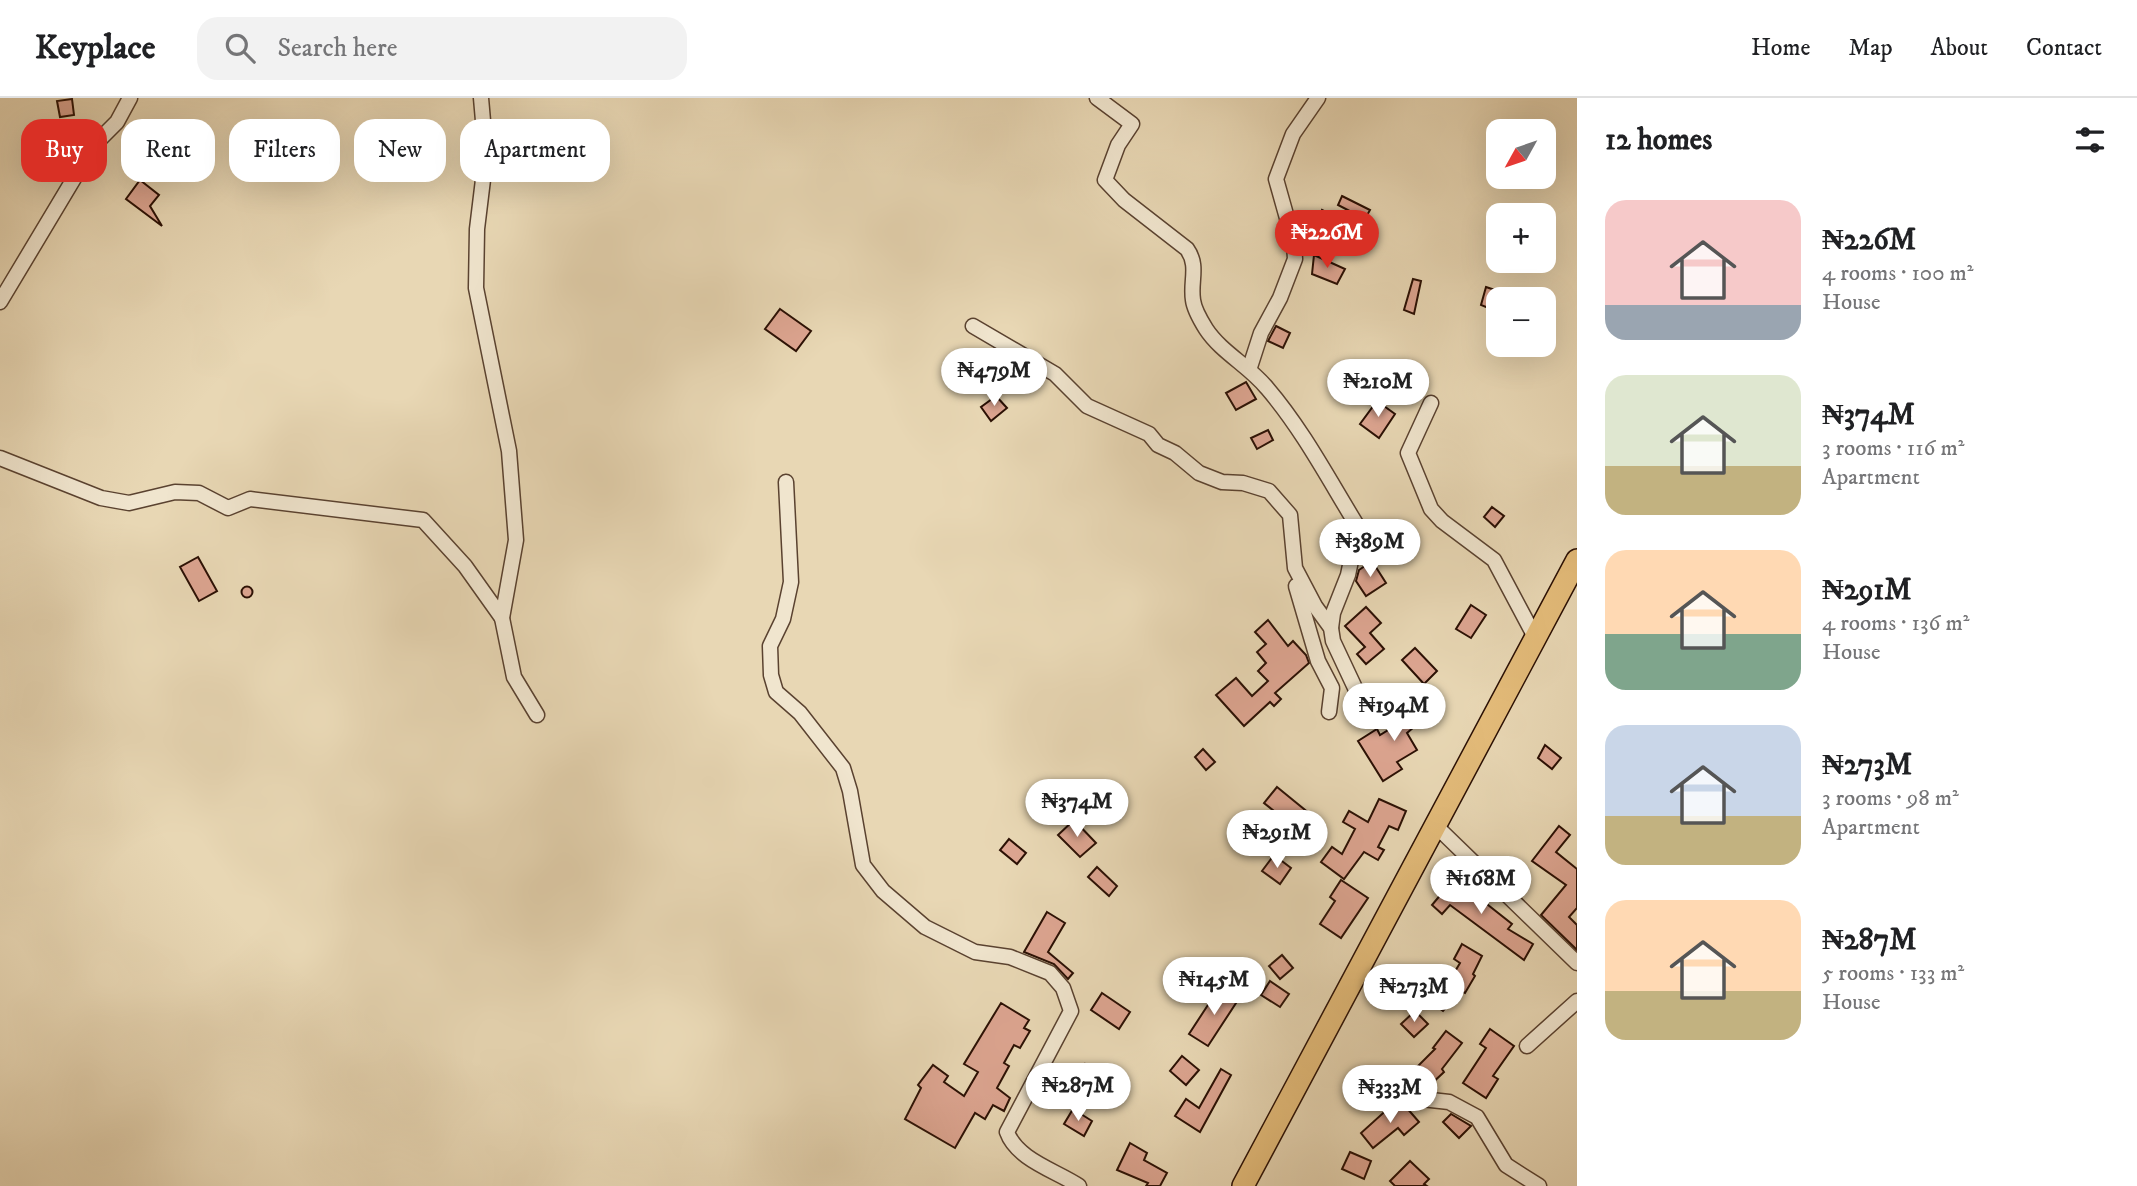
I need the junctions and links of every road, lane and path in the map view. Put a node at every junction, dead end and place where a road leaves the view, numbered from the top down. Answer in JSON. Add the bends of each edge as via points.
{"nodes":[{"id":1,"x":130,"y":98,"type":"edge"},
{"id":2,"x":481,"y":98,"type":"edge"},
{"id":3,"x":1097,"y":98,"type":"edge"},
{"id":4,"x":1318,"y":98,"type":"edge"},
{"id":5,"x":0,"y":302,"type":"edge"},
{"id":6,"x":973,"y":326,"type":"dead end"},
{"id":7,"x":1250,"y":367,"type":"junction"},
{"id":8,"x":1431,"y":403,"type":"dead end"},
{"id":9,"x":0,"y":458,"type":"edge"},
{"id":10,"x":786,"y":482,"type":"dead end"},
{"id":11,"x":1292,"y":552,"type":"junction"},
{"id":12,"x":1577,"y":560,"type":"edge"},
{"id":13,"x":502,"y":618,"type":"junction"},
{"id":14,"x":1331,"y":628,"type":"junction"},
{"id":15,"x":1535,"y":637,"type":"junction"},
{"id":16,"x":1356,"y":690,"type":"dead end"},
{"id":17,"x":1329,"y":712,"type":"dead end"},
{"id":18,"x":537,"y":715,"type":"dead end"},
{"id":19,"x":1437,"y":827,"type":"junction"},
{"id":20,"x":1577,"y":963,"type":"edge"},
{"id":21,"x":1577,"y":1001,"type":"edge"},
{"id":22,"x":1527,"y":1046,"type":"dead end"},
{"id":23,"x":1386,"y":1095,"type":"dead end"},
{"id":24,"x":1079,"y":1186,"type":"edge"},
{"id":25,"x":1243,"y":1186,"type":"edge"},
{"id":26,"x":1539,"y":1186,"type":"edge"}],
"edges":[{"from":1,"to":5,"type":"street","via":[[117,122],[87,156]]},
{"from":2,"to":13,"type":"street","via":[[486,155],[476,288],[509,451],[516,540]]},
{"from":3,"to":7,"type":"street","via":[[1132,124],[1105,180],[1187,248],[1194,259],[1193,299],[1200,318],[1217,342]]},
{"from":4,"to":7,"type":"street","via":[[1293,134],[1276,179],[1295,259]]},
{"from":6,"to":11,"type":"street","via":[[1055,374],[1087,406],[1149,433],[1158,445],[1199,473],[1269,491],[1290,515]]},
{"from":7,"to":14,"type":"street","via":[[1307,441],[1358,527]]},
{"from":8,"to":15,"type":"street","via":[[1408,453],[1431,509],[1494,560]]},
{"from":9,"to":13,"type":"street","via":[[100,498],[129,503],[175,492],[199,493],[228,508],[250,499],[423,520],[465,566]]},
{"from":10,"to":24,"type":"street","via":[[791,582],[783,620],[770,646],[776,692],[800,713],[843,768],[863,865],[883,891],[925,927],[958,945],[1029,962],[1063,988],[1071,1012],[1007,1132],[1029,1158]]},
{"from":11,"to":14,"type":"street","via":[[1315,607]]},
{"from":11,"to":17,"type":"street","via":[[1288,569],[1318,662],[1332,688]]},
{"from":12,"to":15,"type":"main road"},
{"from":13,"to":18,"type":"street","via":[[514,677]]},
{"from":14,"to":16,"type":"street"},
{"from":15,"to":19,"type":"main road"},
{"from":19,"to":20,"type":"street"},
{"from":19,"to":25,"type":"main road"},
{"from":21,"to":22,"type":"street"},
{"from":23,"to":26,"type":"street","via":[[1449,1102],[1478,1117],[1506,1165]]}]}
